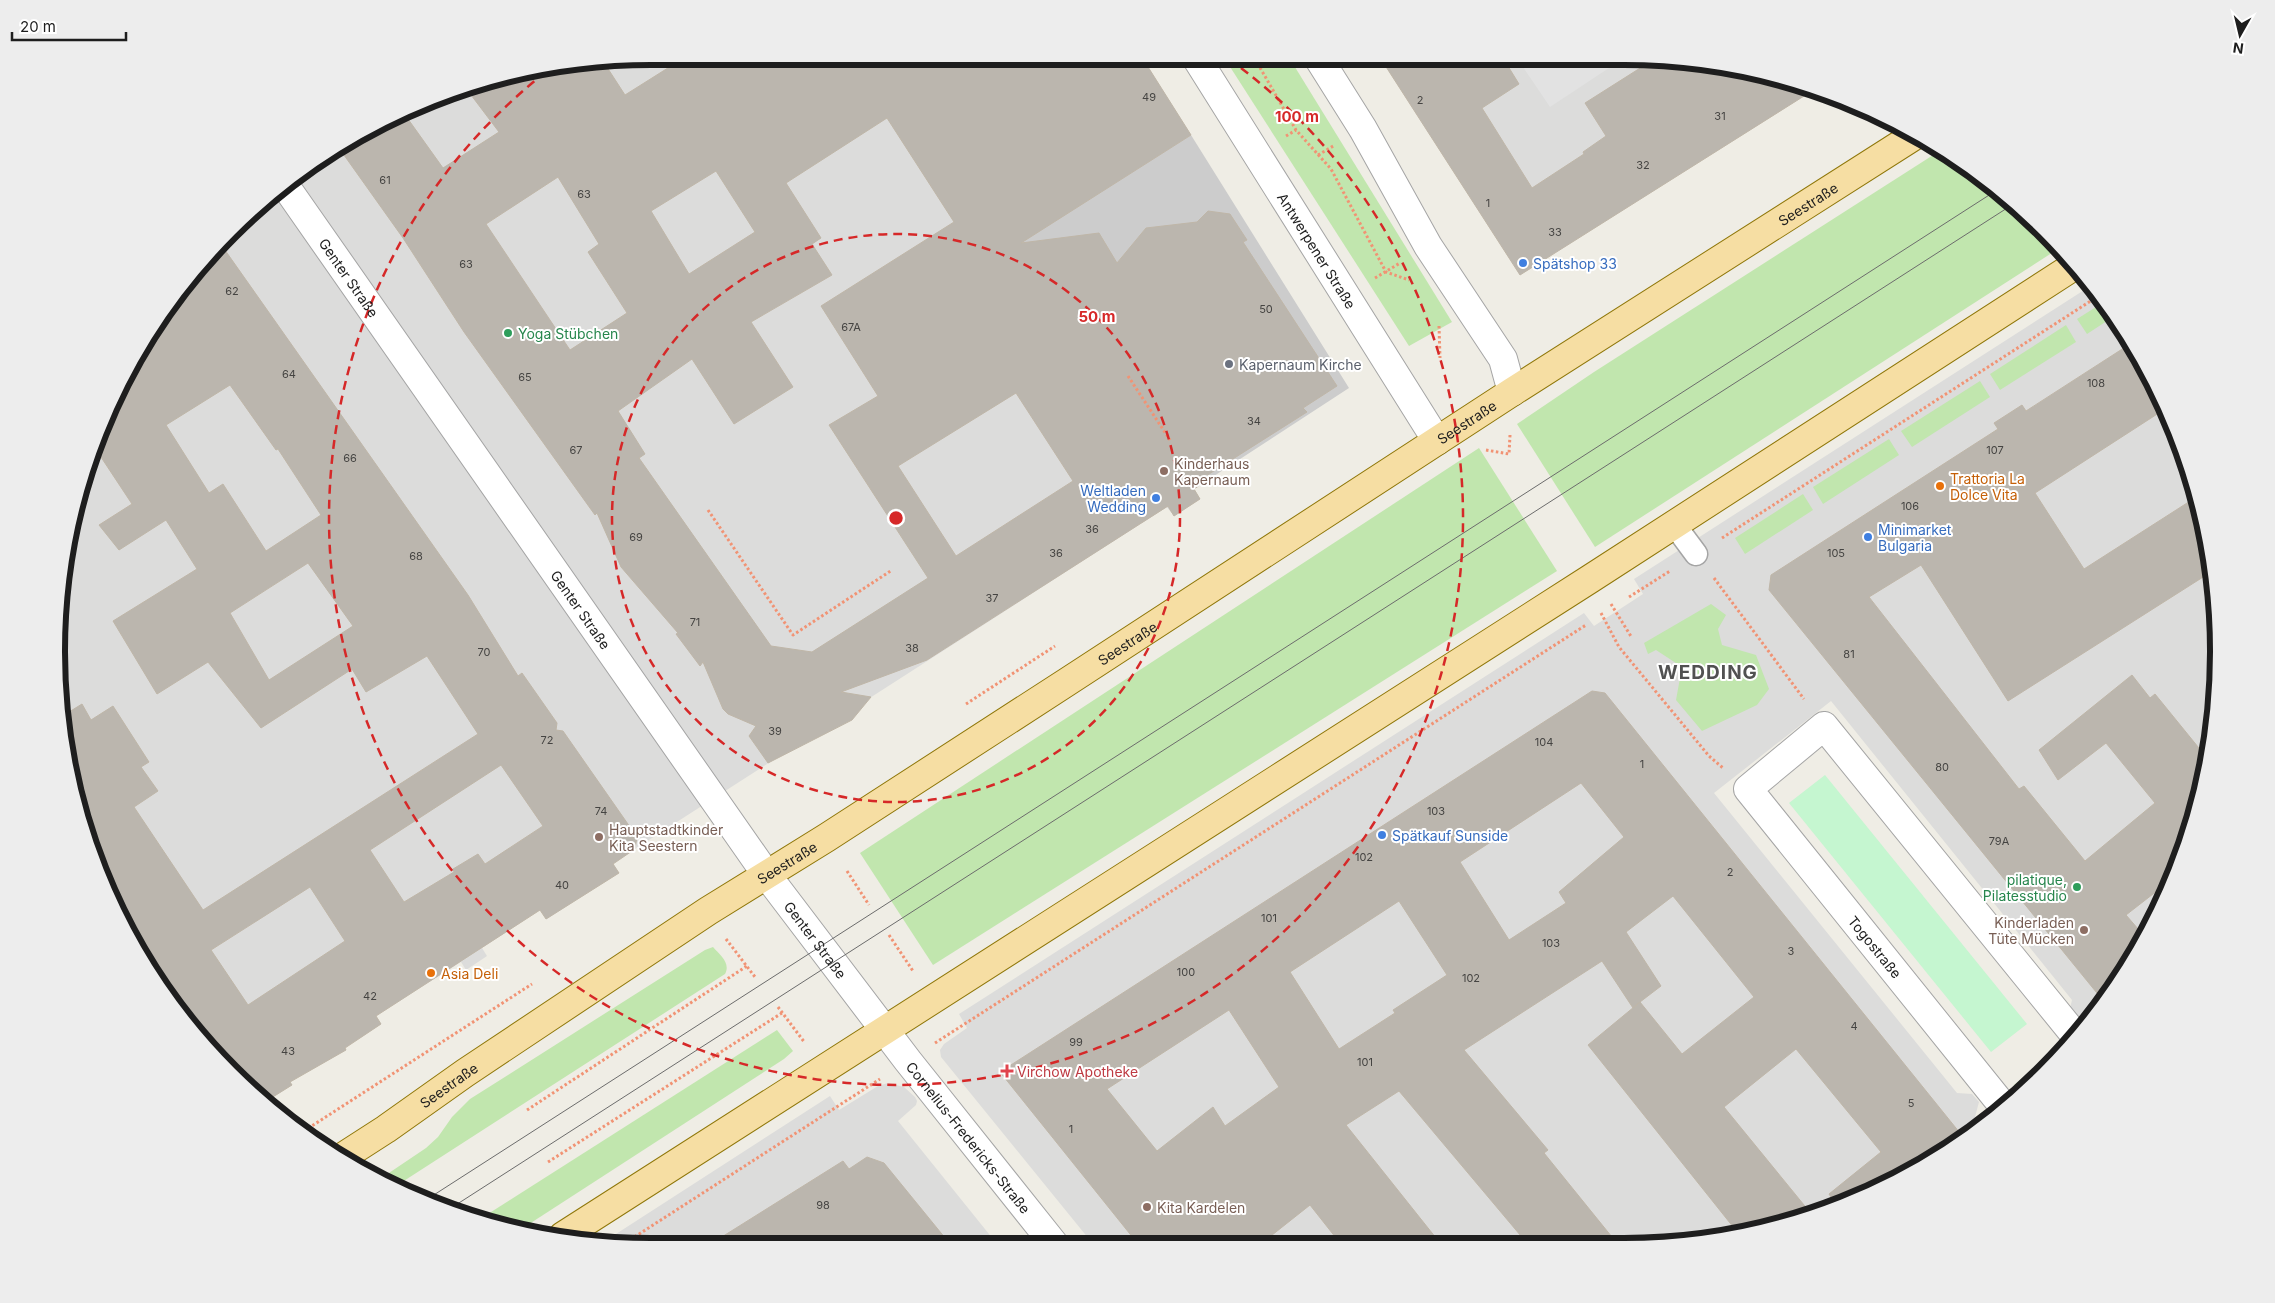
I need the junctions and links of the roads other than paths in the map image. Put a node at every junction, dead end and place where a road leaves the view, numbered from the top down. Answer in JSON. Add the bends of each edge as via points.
{"nodes":[{"id":1,"x":1202,"y":65,"type":"edge"},
{"id":2,"x":1323,"y":65,"type":"edge"},
{"id":3,"x":1909,"y":139,"type":"edge"},
{"id":4,"x":289,"y":191,"type":"edge"},
{"id":5,"x":2068,"y":270,"type":"edge"},
{"id":6,"x":1512,"y":392,"type":"junction"},
{"id":7,"x":1437,"y":441,"type":"junction"},
{"id":8,"x":1673,"y":523,"type":"junction"},
{"id":9,"x":1696,"y":554,"type":"road end"},
{"id":10,"x":766,"y":874,"type":"junction"},
{"id":11,"x":2071,"y":1030,"type":"edge"},
{"id":12,"x":884,"y":1031,"type":"junction"},
{"id":13,"x":1999,"y":1101,"type":"edge"},
{"id":14,"x":348,"y":1153,"type":"edge"},
{"id":15,"x":569,"y":1232,"type":"edge"},
{"id":16,"x":1049,"y":1238,"type":"edge"}],
"edges":[{"from":1,"to":7,"type":"street","name":"Antwerpener Straße"},
{"from":2,"to":6,"type":"street","via":[[1364,129],[1428,246],[1503,359]]},
{"from":3,"to":6,"type":"main road","name":"Seestraße"},
{"from":4,"to":10,"type":"street","name":"Genter Straße"},
{"from":5,"to":8,"type":"main road"},
{"from":6,"to":7,"type":"main road","name":"Seestraße"},
{"from":7,"to":10,"type":"main road","name":"Seestraße"},
{"from":8,"to":9,"type":"lane"},
{"from":8,"to":12,"type":"main road"},
{"from":10,"to":12,"type":"street","name":"Genter Straße"},
{"from":10,"to":14,"type":"main road","name":"Seestraße"},
{"from":11,"to":13,"type":"street","name":"Togostraße","via":[[1824,726],[1748,789]]},
{"from":12,"to":15,"type":"main road"},
{"from":12,"to":16,"type":"street","name":"Cornelius-Fredericks-Straße"}]}
